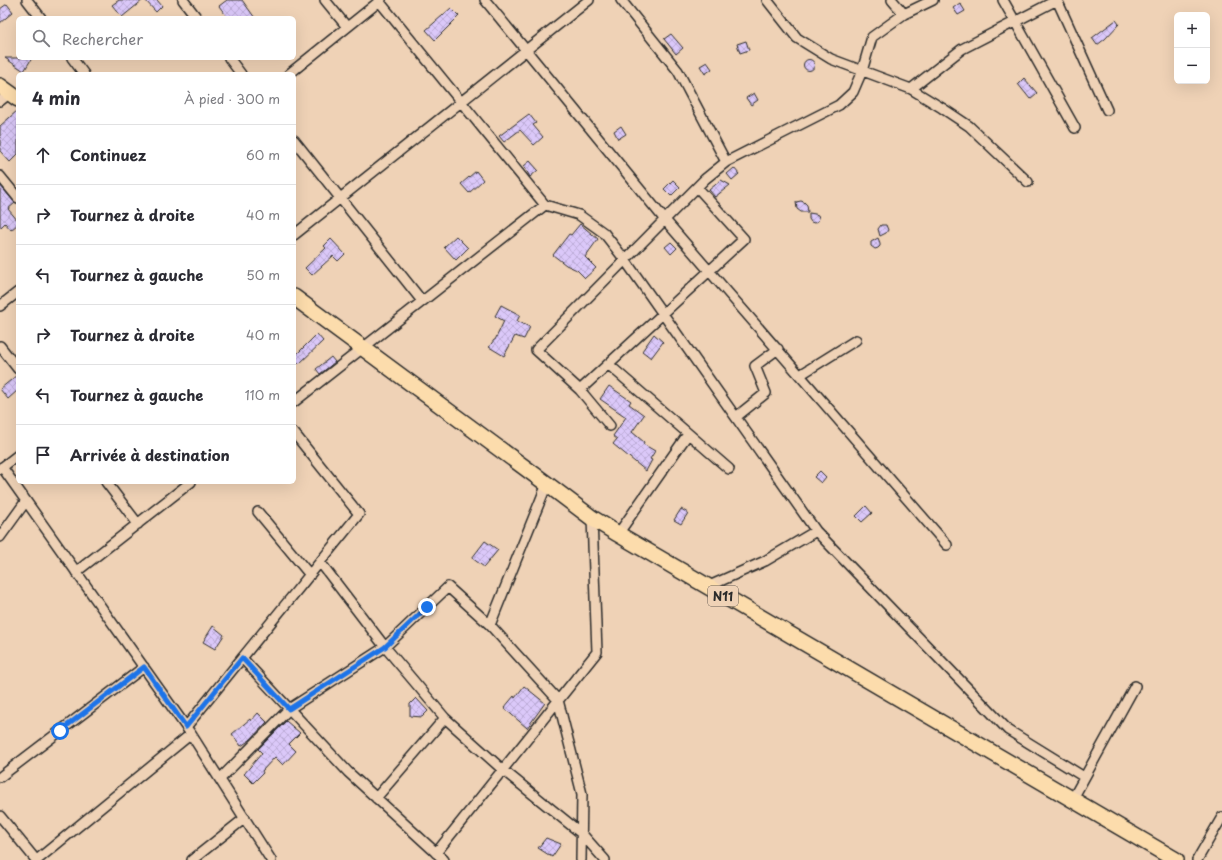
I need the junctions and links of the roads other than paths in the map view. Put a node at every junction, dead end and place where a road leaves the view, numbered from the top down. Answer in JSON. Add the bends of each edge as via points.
{"nodes":[{"id":1,"x":28,"y":0,"type":"edge"},
{"id":2,"x":183,"y":0,"type":"edge"},
{"id":3,"x":325,"y":0,"type":"edge"},
{"id":4,"x":485,"y":0,"type":"edge"},
{"id":5,"x":589,"y":0,"type":"edge"},
{"id":6,"x":621,"y":0,"type":"edge"},
{"id":7,"x":767,"y":0,"type":"edge"},
{"id":8,"x":892,"y":0,"type":"edge"},
{"id":9,"x":933,"y":0,"type":"edge"},
{"id":10,"x":1003,"y":0,"type":"edge"},
{"id":11,"x":1057,"y":0,"type":"edge"},
{"id":12,"x":380,"y":1,"type":"edge"},
{"id":13,"x":904,"y":14,"type":"junction"},
{"id":14,"x":40,"y":16,"type":"edge"},
{"id":15,"x":195,"y":16,"type":"edge"},
{"id":16,"x":1015,"y":22,"type":"junction"},
{"id":17,"x":347,"y":27,"type":"junction"},
{"id":18,"x":526,"y":50,"type":"junction"},
{"id":19,"x":74,"y":60,"type":"edge"},
{"id":20,"x":231,"y":60,"type":"edge"},
{"id":21,"x":862,"y":71,"type":"junction"},
{"id":22,"x":82,"y":72,"type":"edge"},
{"id":23,"x":240,"y":72,"type":"edge"},
{"id":24,"x":291,"y":72,"type":"edge"},
{"id":25,"x":911,"y":89,"type":"junction"},
{"id":26,"x":461,"y":102,"type":"junction"},
{"id":27,"x":1107,"y":110,"type":"dead end"},
{"id":28,"x":1075,"y":128,"type":"dead end"},
{"id":29,"x":296,"y":143,"type":"edge"},
{"id":30,"x":726,"y":162,"type":"junction"},
{"id":31,"x":0,"y":176,"type":"edge"},
{"id":32,"x":1028,"y":182,"type":"dead end"},
{"id":33,"x":697,"y":187,"type":"junction"},
{"id":34,"x":16,"y":196,"type":"edge"},
{"id":35,"x":340,"y":198,"type":"junction"},
{"id":36,"x":545,"y":205,"type":"junction"},
{"id":37,"x":665,"y":220,"type":"junction"},
{"id":38,"x":296,"y":233,"type":"edge"},
{"id":39,"x":625,"y":260,"type":"junction"},
{"id":40,"x":710,"y":271,"type":"junction"},
{"id":41,"x":16,"y":294,"type":"edge"},
{"id":42,"x":296,"y":298,"type":"edge"},
{"id":43,"x":422,"y":302,"type":"junction"},
{"id":44,"x":0,"y":306,"type":"edge"},
{"id":45,"x":663,"y":314,"type":"junction"},
{"id":46,"x":856,"y":340,"type":"dead end"},
{"id":47,"x":0,"y":346,"type":"edge"},
{"id":48,"x":363,"y":348,"type":"junction"},
{"id":49,"x":778,"y":349,"type":"junction"},
{"id":50,"x":608,"y":364,"type":"junction"},
{"id":51,"x":16,"y":366,"type":"edge"},
{"id":52,"x":800,"y":375,"type":"junction"},
{"id":53,"x":580,"y":390,"type":"junction"},
{"id":54,"x":296,"y":400,"type":"edge"},
{"id":55,"x":736,"y":417,"type":"junction"},
{"id":56,"x":610,"y":426,"type":"dead end"},
{"id":57,"x":688,"y":434,"type":"junction"},
{"id":58,"x":296,"y":435,"type":"edge"},
{"id":59,"x":16,"y":457,"type":"edge"},
{"id":60,"x":1,"y":468,"type":"edge"},
{"id":61,"x":729,"y":469,"type":"dead end"},
{"id":62,"x":108,"y":484,"type":"edge"},
{"id":63,"x":188,"y":484,"type":"edge"},
{"id":64,"x":546,"y":484,"type":"junction"},
{"id":65,"x":26,"y":500,"type":"junction"},
{"id":66,"x":258,"y":512,"type":"dead end"},
{"id":67,"x":592,"y":518,"type":"junction"},
{"id":68,"x":138,"y":524,"type":"junction"},
{"id":69,"x":816,"y":530,"type":"junction"},
{"id":70,"x":618,"y":534,"type":"junction"},
{"id":71,"x":0,"y":537,"type":"edge"},
{"id":72,"x":947,"y":545,"type":"dead end"},
{"id":73,"x":320,"y":562,"type":"junction"},
{"id":74,"x":76,"y":572,"type":"junction"},
{"id":75,"x":310,"y":575,"type":"junction"},
{"id":76,"x":707,"y":587,"type":"junction"},
{"id":77,"x":490,"y":625,"type":"junction"},
{"id":78,"x":385,"y":647,"type":"junction"},
{"id":79,"x":242,"y":658,"type":"junction"},
{"id":80,"x":144,"y":667,"type":"junction"},
{"id":81,"x":1135,"y":686,"type":"dead end"},
{"id":82,"x":558,"y":700,"type":"junction"},
{"id":83,"x":289,"y":709,"type":"junction"},
{"id":84,"x":445,"y":718,"type":"junction"},
{"id":85,"x":189,"y":731,"type":"junction"},
{"id":86,"x":503,"y":770,"type":"junction"},
{"id":87,"x":0,"y":777,"type":"edge"},
{"id":88,"x":1084,"y":778,"type":"junction"},
{"id":89,"x":220,"y":779,"type":"junction"},
{"id":90,"x":376,"y":798,"type":"junction"},
{"id":91,"x":1072,"y":800,"type":"junction"},
{"id":92,"x":0,"y":816,"type":"edge"},
{"id":93,"x":1222,"y":817,"type":"edge"},
{"id":94,"x":245,"y":818,"type":"junction"},
{"id":95,"x":582,"y":834,"type":"junction"},
{"id":96,"x":436,"y":853,"type":"junction"},
{"id":97,"x":37,"y":860,"type":"edge"},
{"id":98,"x":192,"y":860,"type":"edge"},
{"id":99,"x":271,"y":860,"type":"edge"},
{"id":100,"x":444,"y":860,"type":"edge"},
{"id":101,"x":581,"y":860,"type":"edge"},
{"id":102,"x":605,"y":860,"type":"edge"},
{"id":103,"x":1176,"y":860,"type":"edge"},
{"id":104,"x":1197,"y":860,"type":"edge"}],
"edges":[{"from":1,"to":14,"type":"street"},
{"from":2,"to":15,"type":"street"},
{"from":3,"to":17,"type":"street"},
{"from":4,"to":18,"type":"street"},
{"from":5,"to":18,"type":"street"},
{"from":6,"to":30,"type":"street","via":[[678,70]]},
{"from":7,"to":21,"type":"street","via":[[797,38],[831,59]]},
{"from":8,"to":13,"type":"street"},
{"from":9,"to":13,"type":"street"},
{"from":10,"to":16,"type":"street"},
{"from":11,"to":16,"type":"street"},
{"from":11,"to":27,"type":"street"},
{"from":12,"to":17,"type":"street"},
{"from":12,"to":26,"type":"street"},
{"from":13,"to":21,"type":"street","via":[[872,37]]},
{"from":16,"to":25,"type":"street","via":[[962,49]]},
{"from":16,"to":28,"type":"street"},
{"from":17,"to":24,"type":"street"},
{"from":18,"to":26,"type":"street"},
{"from":18,"to":37,"type":"street"},
{"from":19,"to":22,"type":"street"},
{"from":20,"to":23,"type":"street"},
{"from":21,"to":25,"type":"street"},
{"from":21,"to":30,"type":"street","via":[[853,92],[839,105]]},
{"from":25,"to":32,"type":"street","via":[[969,126]]},
{"from":26,"to":35,"type":"street"},
{"from":26,"to":36,"type":"street"},
{"from":29,"to":35,"type":"street"},
{"from":30,"to":33,"type":"street"},
{"from":31,"to":34,"type":"street"},
{"from":33,"to":37,"type":"street"},
{"from":33,"to":40,"type":"street","via":[[744,239]]},
{"from":35,"to":38,"type":"street"},
{"from":35,"to":43,"type":"street"},
{"from":36,"to":39,"type":"street","via":[[579,215],[604,233]]},
{"from":36,"to":43,"type":"street"},
{"from":37,"to":39,"type":"street"},
{"from":37,"to":40,"type":"street"},
{"from":39,"to":45,"type":"street"},
{"from":39,"to":53,"type":"street","via":[[536,350]]},
{"from":40,"to":45,"type":"street"},
{"from":40,"to":49,"type":"street"},
{"from":41,"to":44,"type":"street"},
{"from":42,"to":48,"type":"main road","number":"N11"},
{"from":43,"to":48,"type":"street"},
{"from":45,"to":50,"type":"street"},
{"from":45,"to":55,"type":"street"},
{"from":46,"to":52,"type":"street"},
{"from":47,"to":51,"type":"street"},
{"from":48,"to":54,"type":"street"},
{"from":48,"to":64,"type":"main road","number":"N11"},
{"from":49,"to":52,"type":"street"},
{"from":49,"to":55,"type":"street","via":[[755,366],[766,393]]},
{"from":50,"to":53,"type":"street"},
{"from":50,"to":57,"type":"street"},
{"from":52,"to":72,"type":"street"},
{"from":53,"to":56,"type":"street"},
{"from":55,"to":69,"type":"street"},
{"from":57,"to":61,"type":"street"},
{"from":57,"to":70,"type":"street"},
{"from":58,"to":73,"type":"street","via":[[359,514]]},
{"from":59,"to":60,"type":"street"},
{"from":60,"to":65,"type":"street"},
{"from":62,"to":68,"type":"street"},
{"from":63,"to":68,"type":"street"},
{"from":64,"to":67,"type":"main road","number":"N11"},
{"from":64,"to":77,"type":"street"},
{"from":65,"to":71,"type":"street"},
{"from":65,"to":74,"type":"street"},
{"from":66,"to":75,"type":"street"},
{"from":67,"to":70,"type":"main road","number":"N11"},
{"from":67,"to":82,"type":"street","via":[[597,652]]},
{"from":68,"to":74,"type":"street"},
{"from":69,"to":76,"type":"street","via":[[765,561]]},
{"from":69,"to":88,"type":"street","via":[[1008,730]]},
{"from":70,"to":76,"type":"main road","number":"N11"},
{"from":73,"to":75,"type":"street"},
{"from":73,"to":78,"type":"street"},
{"from":74,"to":80,"type":"street"},
{"from":75,"to":79,"type":"street"},
{"from":76,"to":91,"type":"main road","number":"N11"},
{"from":77,"to":78,"type":"street","via":[[448,587]]},
{"from":77,"to":82,"type":"street"},
{"from":78,"to":83,"type":"street"},
{"from":78,"to":84,"type":"street"},
{"from":79,"to":83,"type":"street"},
{"from":79,"to":85,"type":"street"},
{"from":80,"to":85,"type":"street"},
{"from":80,"to":87,"type":"street"},
{"from":81,"to":88,"type":"street"},
{"from":82,"to":86,"type":"street"},
{"from":82,"to":95,"type":"street","via":[[582,794]]},
{"from":83,"to":89,"type":"street"},
{"from":83,"to":90,"type":"street"},
{"from":84,"to":86,"type":"street"},
{"from":84,"to":90,"type":"street"},
{"from":85,"to":89,"type":"street"},
{"from":85,"to":97,"type":"street"},
{"from":86,"to":95,"type":"street"},
{"from":86,"to":96,"type":"street"},
{"from":88,"to":91,"type":"street"},
{"from":89,"to":94,"type":"street"},
{"from":90,"to":96,"type":"street"},
{"from":91,"to":103,"type":"main road","number":"N11"},
{"from":92,"to":97,"type":"street"},
{"from":93,"to":104,"type":"street"},
{"from":94,"to":98,"type":"street"},
{"from":94,"to":99,"type":"street"},
{"from":95,"to":101,"type":"street"},
{"from":95,"to":102,"type":"street"},
{"from":96,"to":100,"type":"street"}]}
